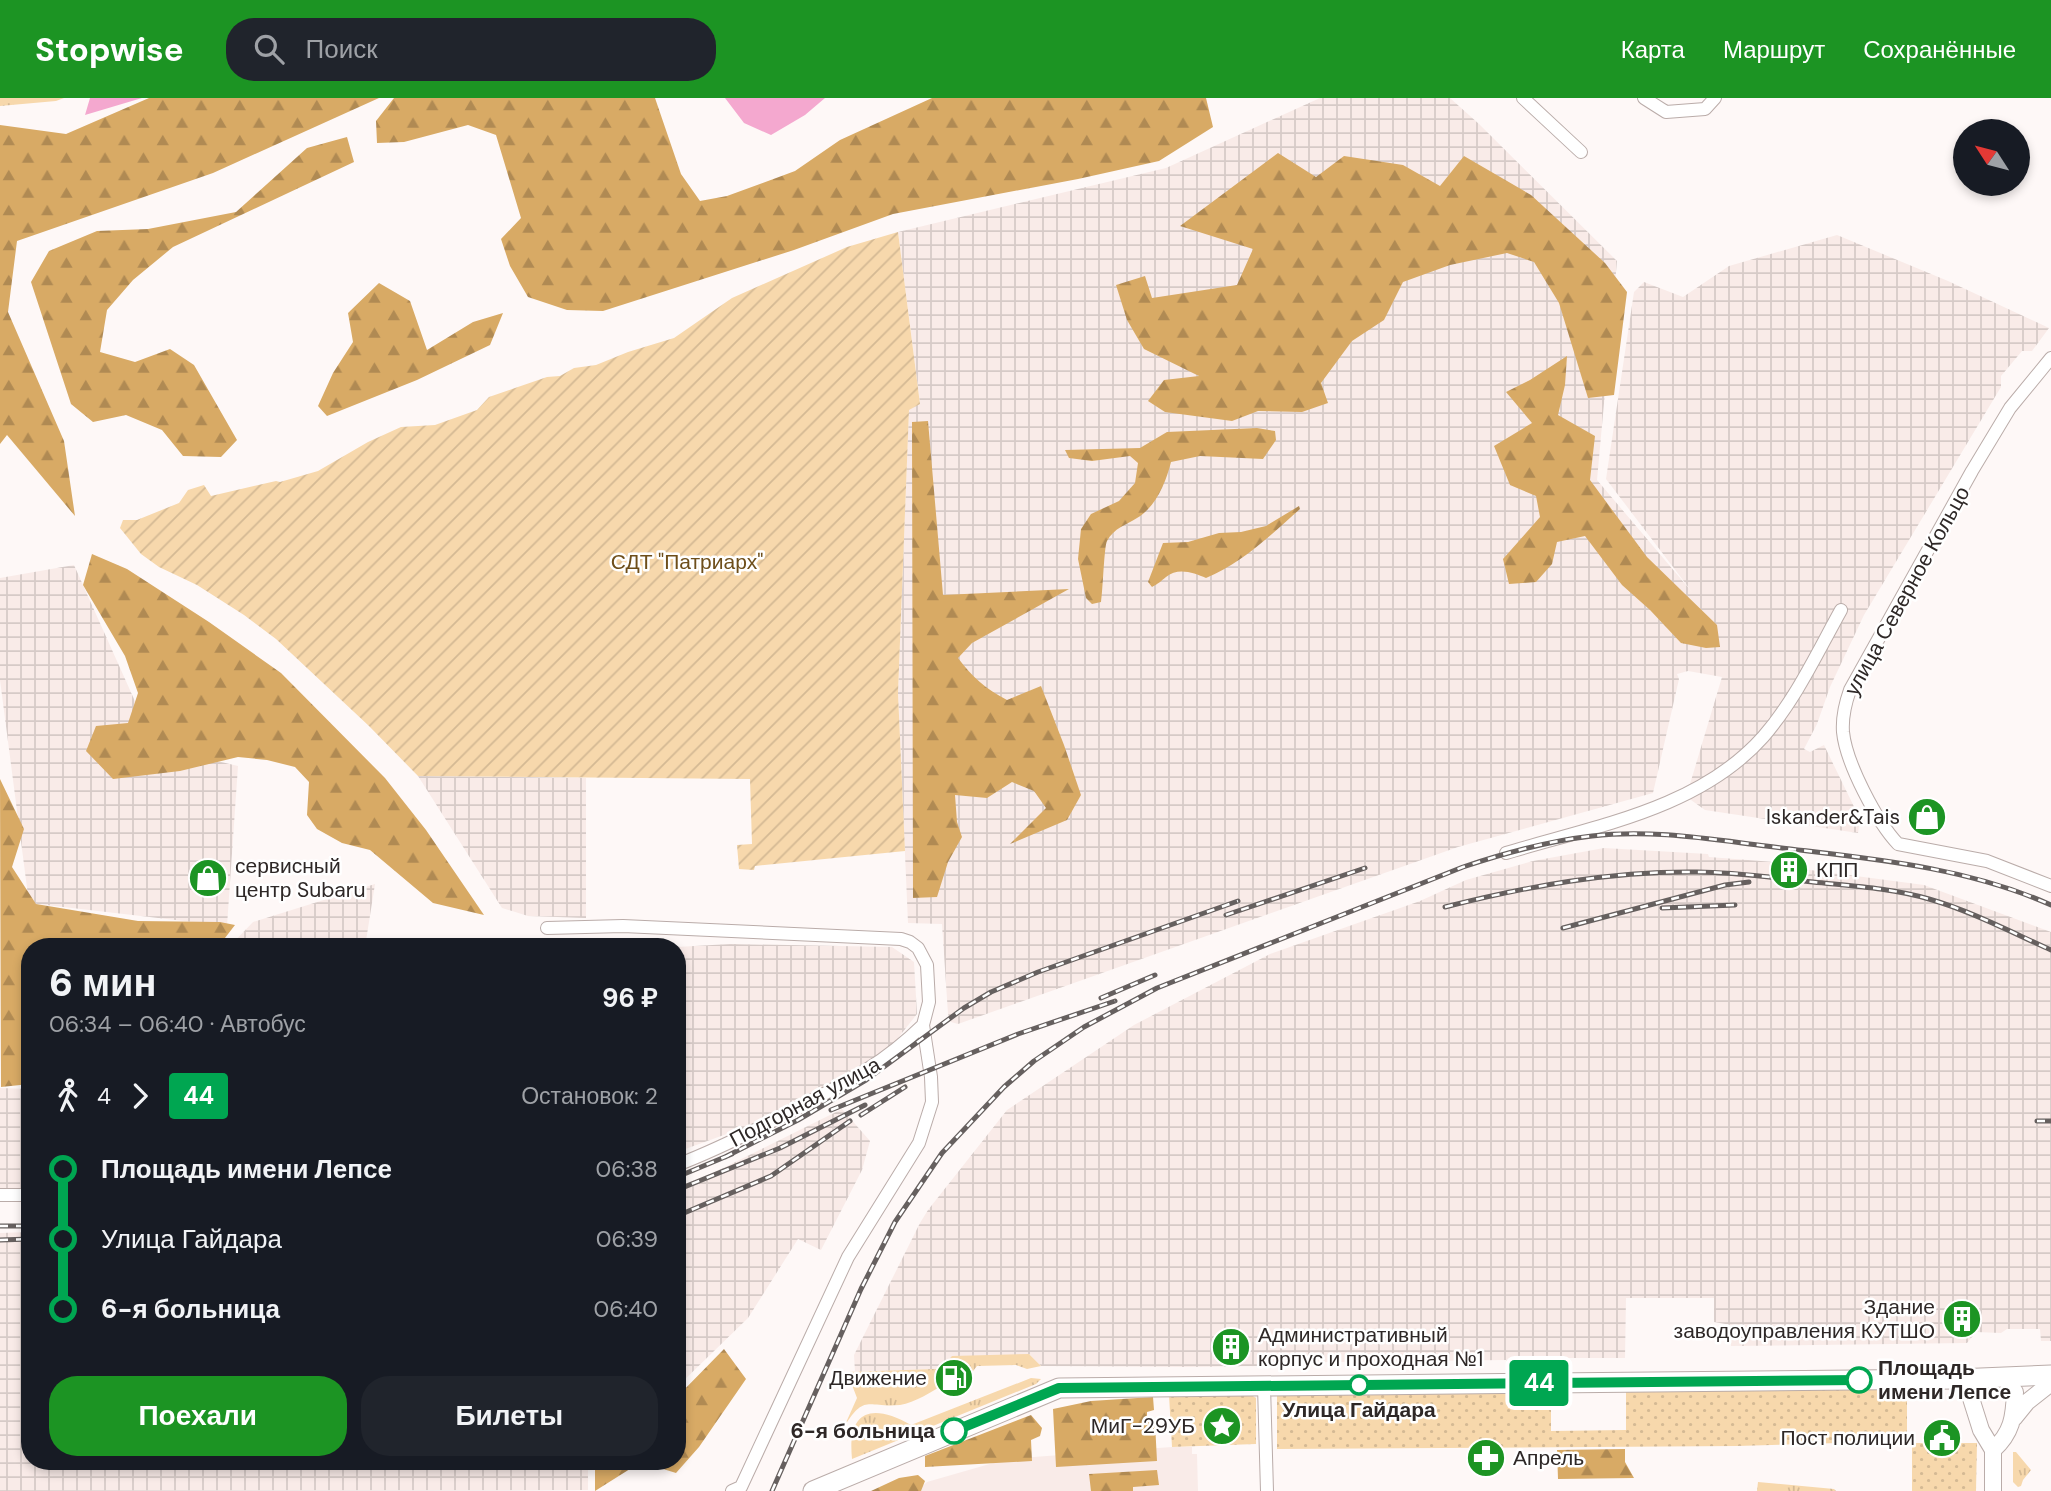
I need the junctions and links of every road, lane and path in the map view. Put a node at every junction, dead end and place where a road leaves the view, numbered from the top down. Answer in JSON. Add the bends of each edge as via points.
{"nodes":[{"id":1,"x":1523,"y":98,"type":"edge"},
{"id":2,"x":1644,"y":98,"type":"edge"},
{"id":3,"x":1715,"y":98,"type":"edge"},
{"id":4,"x":1581,"y":152,"type":"dead end"},
{"id":5,"x":2051,"y":358,"type":"edge"},
{"id":6,"x":1841,"y":610,"type":"dead end"},
{"id":7,"x":1506,"y":853,"type":"dead end"},
{"id":8,"x":2051,"y":886,"type":"edge"},
{"id":9,"x":547,"y":928,"type":"dead end"},
{"id":10,"x":923,"y":1025,"type":"junction"},
{"id":11,"x":686,"y":1162,"type":"edge"},
{"id":12,"x":0,"y":1195,"type":"edge"},
{"id":13,"x":21,"y":1195,"type":"edge"},
{"id":14,"x":2051,"y":1375,"type":"edge"},
{"id":15,"x":1999,"y":1377,"type":"junction"},
{"id":16,"x":1957,"y":1379,"type":"junction"},
{"id":17,"x":2051,"y":1382,"type":"edge"},
{"id":18,"x":1264,"y":1386,"type":"junction"},
{"id":19,"x":2014,"y":1418,"type":"junction"},
{"id":20,"x":1978,"y":1422,"type":"junction"},
{"id":21,"x":1993,"y":1450,"type":"junction"},
{"id":22,"x":732,"y":1491,"type":"edge"},
{"id":23,"x":813,"y":1491,"type":"edge"},
{"id":24,"x":1267,"y":1491,"type":"edge"},
{"id":25,"x":1993,"y":1491,"type":"edge"}],
"edges":[{"from":1,"to":4,"type":"street"},
{"from":2,"to":3,"type":"street","via":[[1666,112],[1705,109]]},
{"from":5,"to":8,"type":"street","name":"улица Северное Кольцо","via":[[2010,408],[1972,471],[1856,678],[1845,703],[1843,725],[1848,754],[1878,819],[1898,844],[1987,861]]},
{"from":6,"to":7,"type":"street","via":[[1785,708],[1758,743],[1726,772],[1665,805]]},
{"from":9,"to":10,"type":"street","via":[[623,926],[901,939],[918,948],[927,965],[929,1002]]},
{"from":10,"to":11,"type":"street","name":"Подгорная улица","via":[[861,1074]]},
{"from":10,"to":22,"type":"street","via":[[932,1102],[919,1143],[848,1257],[741,1487]]},
{"from":12,"to":13,"type":"street"},
{"from":14,"to":15,"type":"main road"},
{"from":15,"to":16,"type":"main road"},
{"from":15,"to":19,"type":"main road","via":[[2015,1392]]},
{"from":15,"to":20,"type":"main road","via":[[1978,1394]]},
{"from":16,"to":18,"type":"main road"},
{"from":16,"to":20,"type":"main road","via":[[1969,1392]]},
{"from":17,"to":19,"type":"main road"},
{"from":18,"to":23,"type":"main road","via":[[1059,1388]]},
{"from":18,"to":24,"type":"street"},
{"from":19,"to":21,"type":"main road","via":[[2005,1440]]},
{"from":20,"to":21,"type":"main road"},
{"from":21,"to":25,"type":"main road"}]}
